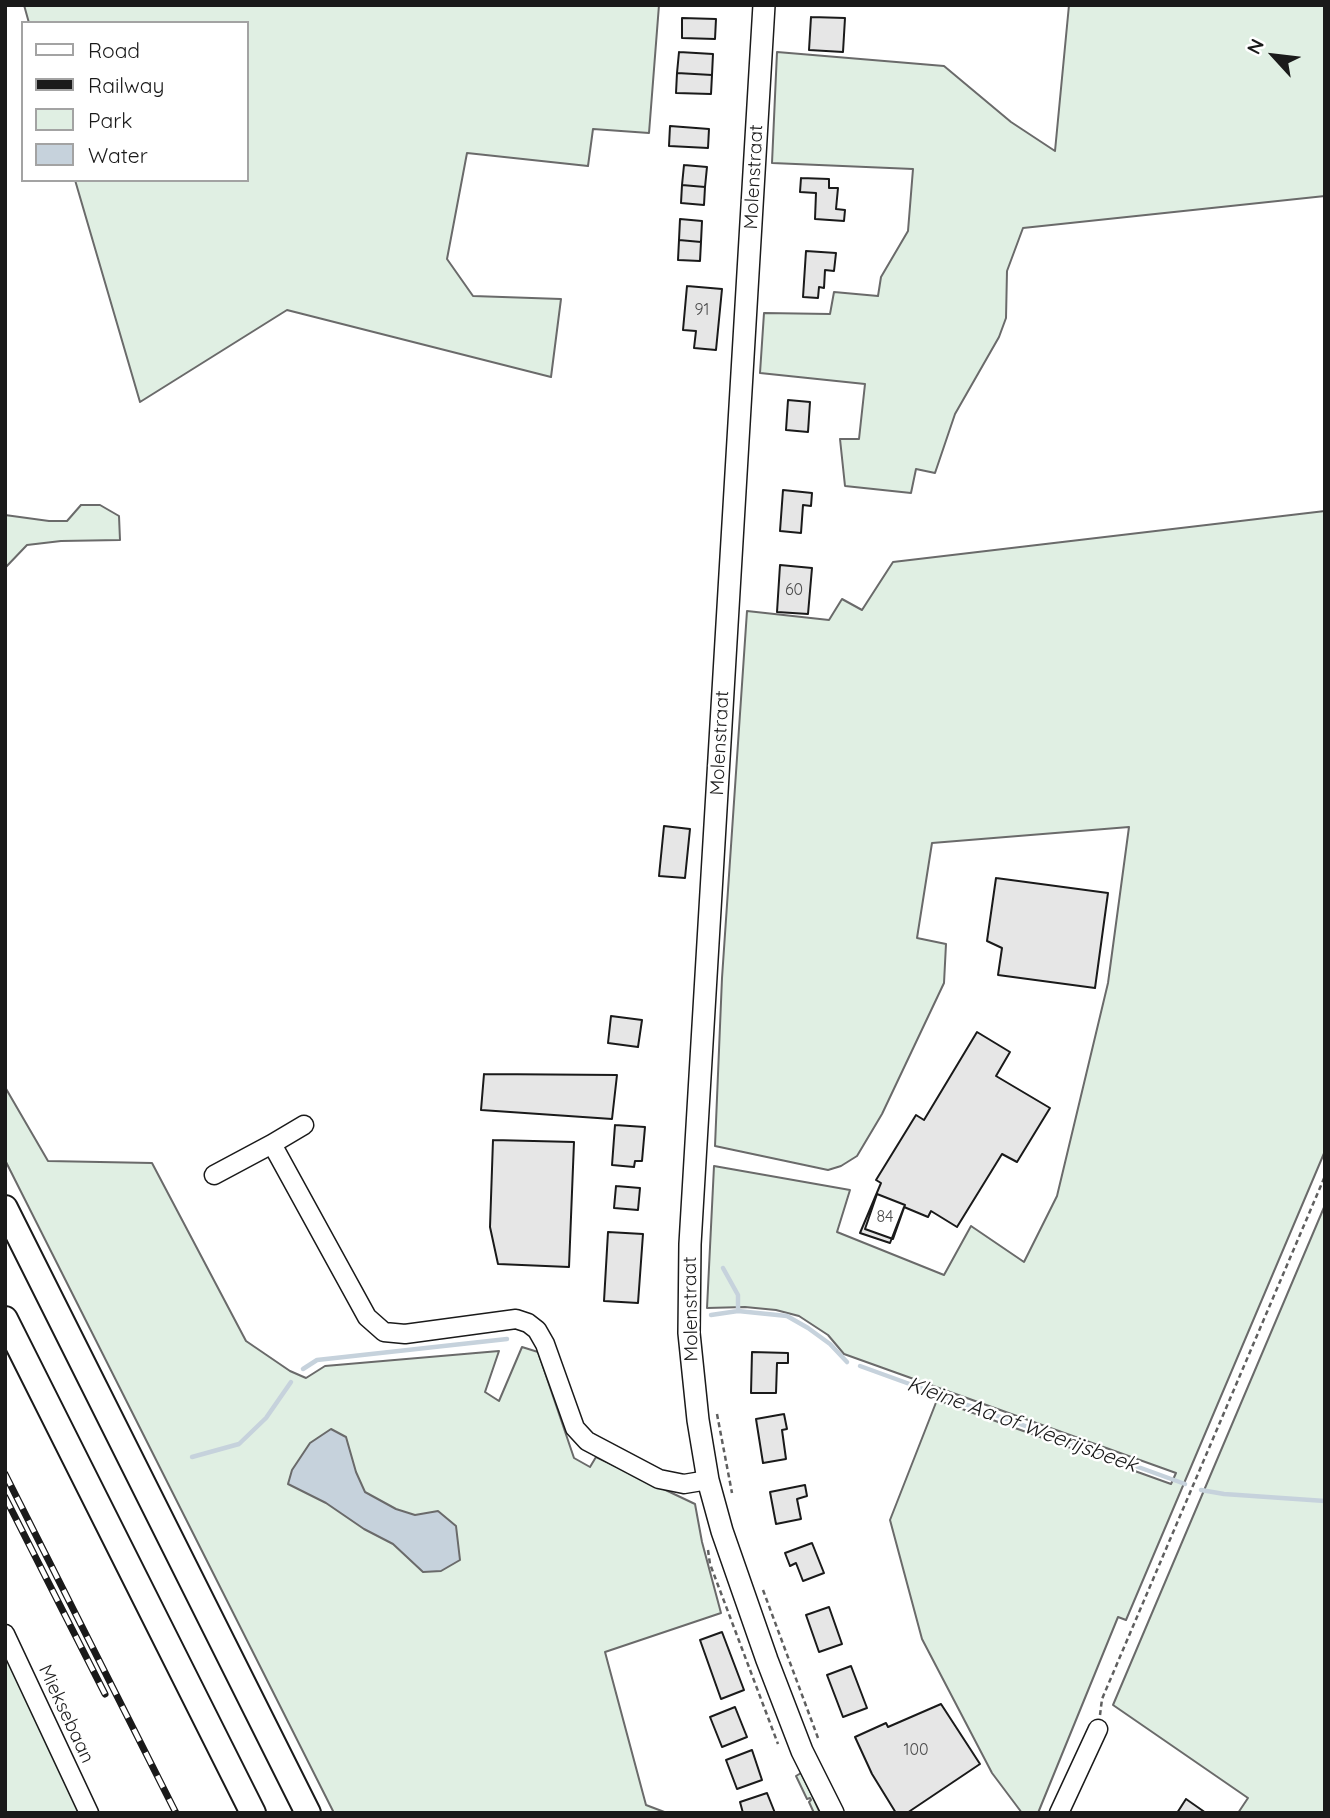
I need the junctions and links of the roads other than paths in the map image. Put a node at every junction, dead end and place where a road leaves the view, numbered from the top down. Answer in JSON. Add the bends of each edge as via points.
{"nodes":[{"id":1,"x":764,"y":5,"type":"edge"},
{"id":2,"x":304,"y":1125,"type":"dead end"},
{"id":3,"x":272,"y":1144,"type":"junction"},
{"id":4,"x":214,"y":1175,"type":"dead end"},
{"id":5,"x":5,"y":1208,"type":"edge"},
{"id":6,"x":5,"y":1319,"type":"edge"},
{"id":7,"x":708,"y":1480,"type":"junction"},
{"id":8,"x":5,"y":1634,"type":"edge"},
{"id":9,"x":1098,"y":1729,"type":"road end"},
{"id":10,"x":89,"y":1813,"type":"edge"},
{"id":11,"x":253,"y":1813,"type":"edge"},
{"id":12,"x":308,"y":1813,"type":"edge"},
{"id":13,"x":833,"y":1813,"type":"edge"},
{"id":14,"x":1059,"y":1813,"type":"edge"}],
"edges":[{"from":1,"to":7,"type":"main road","name":"Molenstraat","via":[[688,1296],[693,1391]]},
{"from":2,"to":3,"type":"street"},
{"from":3,"to":4,"type":"street"},
{"from":3,"to":7,"type":"street","via":[[367,1317],[384,1332],[405,1335],[516,1319],[528,1323],[545,1344],[567,1411],[587,1441],[659,1479],[684,1484]]},
{"from":5,"to":12,"type":"highway"},
{"from":6,"to":11,"type":"highway"},
{"from":7,"to":13,"type":"main road","name":"Molenstraat","via":[[767,1660],[810,1771]]},
{"from":8,"to":10,"type":"street","name":"Mieksebaan"},
{"from":9,"to":14,"type":"street"}]}
